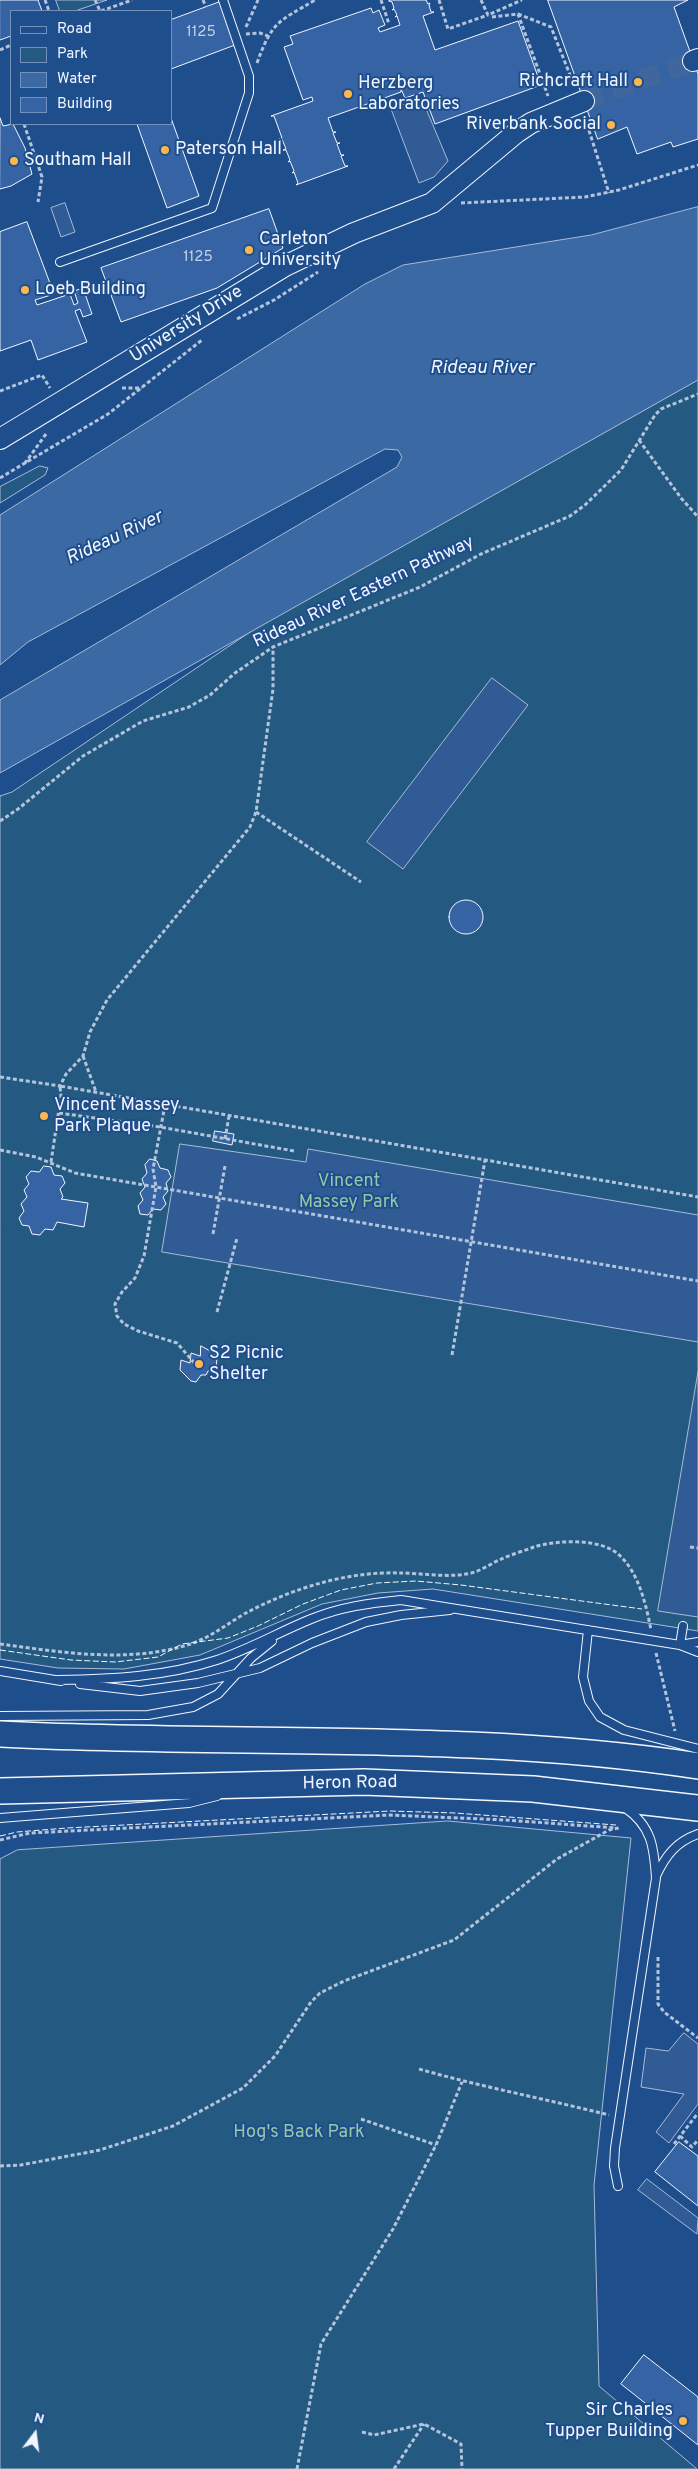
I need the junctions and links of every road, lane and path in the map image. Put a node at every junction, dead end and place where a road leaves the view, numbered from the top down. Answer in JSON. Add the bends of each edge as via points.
{"nodes":[{"id":1,"x":132,"y":0,"type":"edge"},
{"id":2,"x":203,"y":0,"type":"edge"},
{"id":3,"x":223,"y":0,"type":"edge"},
{"id":4,"x":258,"y":0,"type":"edge"},
{"id":5,"x":315,"y":0,"type":"edge"},
{"id":6,"x":381,"y":0,"type":"edge"},
{"id":7,"x":439,"y":0,"type":"edge"},
{"id":8,"x":481,"y":0,"type":"edge"},
{"id":9,"x":522,"y":0,"type":"edge"},
{"id":10,"x":309,"y":2,"type":"edge"},
{"id":11,"x":206,"y":7,"type":"dead end"},
{"id":12,"x":103,"y":10,"type":"edge"},
{"id":13,"x":518,"y":14,"type":"junction"},
{"id":14,"x":490,"y":16,"type":"junction"},
{"id":15,"x":389,"y":24,"type":"dead end"},
{"id":16,"x":268,"y":36,"type":"junction"},
{"id":17,"x":247,"y":70,"type":"junction"},
{"id":18,"x":549,"y":99,"type":"dead end"},
{"id":19,"x":581,"y":101,"type":"junction"},
{"id":20,"x":24,"y":125,"type":"edge"},
{"id":21,"x":698,"y":166,"type":"edge"},
{"id":22,"x":609,"y":193,"type":"junction"},
{"id":23,"x":38,"y":202,"type":"dead end"},
{"id":24,"x":458,"y":204,"type":"dead end"},
{"id":25,"x":60,"y":262,"type":"dead end"},
{"id":26,"x":323,"y":270,"type":"dead end"},
{"id":27,"x":231,"y":322,"type":"dead end"},
{"id":28,"x":207,"y":336,"type":"dead end"},
{"id":29,"x":118,"y":388,"type":"dead end"},
{"id":30,"x":142,"y":388,"type":"junction"},
{"id":31,"x":0,"y":391,"type":"edge"},
{"id":32,"x":698,"y":394,"type":"edge"},
{"id":33,"x":54,"y":395,"type":"dead end"},
{"id":34,"x":49,"y":430,"type":"dead end"},
{"id":35,"x":0,"y":439,"type":"edge"},
{"id":36,"x":639,"y":440,"type":"junction"},
{"id":37,"x":26,"y":463,"type":"junction"},
{"id":38,"x":0,"y":478,"type":"edge"},
{"id":39,"x":698,"y":517,"type":"edge"},
{"id":40,"x":273,"y":648,"type":"junction"},
{"id":41,"x":256,"y":812,"type":"junction"},
{"id":42,"x":0,"y":821,"type":"edge"},
{"id":43,"x":361,"y":882,"type":"dead end"},
{"id":44,"x":83,"y":1056,"type":"junction"},
{"id":45,"x":0,"y":1076,"type":"edge"},
{"id":46,"x":60,"y":1086,"type":"junction"},
{"id":47,"x":96,"y":1093,"type":"junction"},
{"id":48,"x":165,"y":1105,"type":"junction"},
{"id":49,"x":59,"y":1113,"type":"junction"},
{"id":50,"x":229,"y":1116,"type":"junction"},
{"id":51,"x":160,"y":1127,"type":"junction"},
{"id":52,"x":225,"y":1139,"type":"junction"},
{"id":53,"x":0,"y":1150,"type":"edge"},
{"id":54,"x":294,"y":1151,"type":"dead end"},
{"id":55,"x":485,"y":1160,"type":"junction"},
{"id":56,"x":51,"y":1162,"type":"junction"},
{"id":57,"x":225,"y":1166,"type":"dead end"},
{"id":58,"x":156,"y":1187,"type":"junction"},
{"id":59,"x":698,"y":1197,"type":"edge"},
{"id":60,"x":220,"y":1198,"type":"junction"},
{"id":61,"x":214,"y":1234,"type":"dead end"},
{"id":62,"x":237,"y":1238,"type":"dead end"},
{"id":63,"x":471,"y":1243,"type":"junction"},
{"id":64,"x":698,"y":1281,"type":"edge"},
{"id":65,"x":217,"y":1312,"type":"dead end"},
{"id":66,"x":452,"y":1355,"type":"dead end"},
{"id":67,"x":197,"y":1366,"type":"dead end"},
{"id":68,"x":690,"y":1547,"type":"dead end"},
{"id":69,"x":698,"y":1548,"type":"edge"},
{"id":70,"x":472,"y":1610,"type":"junction"},
{"id":71,"x":683,"y":1626,"type":"dead end"},
{"id":72,"x":588,"y":1630,"type":"junction"},
{"id":73,"x":281,"y":1633,"type":"junction"},
{"id":74,"x":654,"y":1641,"type":"junction"},
{"id":75,"x":698,"y":1642,"type":"edge"},
{"id":76,"x":680,"y":1645,"type":"junction"},
{"id":77,"x":698,"y":1652,"type":"edge"},
{"id":78,"x":0,"y":1671,"type":"edge"},
{"id":79,"x":237,"y":1675,"type":"junction"},
{"id":80,"x":58,"y":1680,"type":"junction"},
{"id":81,"x":0,"y":1716,"type":"edge"},
{"id":82,"x":674,"y":1731,"type":"dead end"},
{"id":83,"x":0,"y":1734,"type":"edge"},
{"id":84,"x":698,"y":1749,"type":"edge"},
{"id":85,"x":698,"y":1766,"type":"edge"},
{"id":86,"x":259,"y":1787,"type":"junction"},
{"id":87,"x":0,"y":1791,"type":"edge"},
{"id":88,"x":607,"y":1796,"type":"junction"},
{"id":89,"x":698,"y":1808,"type":"edge"},
{"id":90,"x":0,"y":1818,"type":"edge"},
{"id":91,"x":698,"y":1834,"type":"edge"},
{"id":92,"x":0,"y":1840,"type":"edge"},
{"id":93,"x":656,"y":1878,"type":"junction"},
{"id":94,"x":658,"y":1955,"type":"dead end"},
{"id":95,"x":698,"y":2038,"type":"edge"},
{"id":96,"x":419,"y":2069,"type":"dead end"},
{"id":97,"x":462,"y":2082,"type":"junction"},
{"id":98,"x":698,"y":2112,"type":"edge"},
{"id":99,"x":620,"y":2118,"type":"junction"},
{"id":100,"x":361,"y":2119,"type":"dead end"},
{"id":101,"x":680,"y":2136,"type":"junction"},
{"id":102,"x":698,"y":2140,"type":"edge"},
{"id":103,"x":674,"y":2144,"type":"dead end"},
{"id":104,"x":436,"y":2146,"type":"junction"},
{"id":105,"x":0,"y":2166,"type":"edge"},
{"id":106,"x":618,"y":2186,"type":"dead end"},
{"id":107,"x":424,"y":2424,"type":"junction"},
{"id":108,"x":362,"y":2432,"type":"dead end"},
{"id":109,"x":297,"y":2469,"type":"edge"},
{"id":110,"x":394,"y":2469,"type":"edge"},
{"id":111,"x":462,"y":2469,"type":"edge"}],
"edges":[{"from":1,"to":12,"type":"path"},
{"from":2,"to":11,"type":"path"},
{"from":3,"to":17,"type":"lane"},
{"from":4,"to":16,"type":"path","via":[[246,25],[246,34]]},
{"from":5,"to":10,"type":"path"},
{"from":6,"to":15,"type":"path"},
{"from":7,"to":14,"type":"path","via":[[448,29]]},
{"from":8,"to":14,"type":"path"},
{"from":9,"to":14,"type":"path"},
{"from":10,"to":16,"type":"path","via":[[283,18]]},
{"from":13,"to":14,"type":"path"},
{"from":13,"to":18,"type":"path"},
{"from":13,"to":19,"type":"path","via":[[551,27]]},
{"from":16,"to":17,"type":"path","via":[[256,66]]},
{"from":17,"to":25,"type":"lane","via":[[249,93],[212,208]]},
{"from":19,"to":22,"type":"path"},
{"from":19,"to":35,"type":"street","name":"University Drive","via":[[516,132],[432,203],[354,233],[286,266]]},
{"from":20,"to":23,"type":"path","via":[[42,177]]},
{"from":21,"to":22,"type":"path"},
{"from":22,"to":24,"type":"path"},
{"from":26,"to":27,"type":"path"},
{"from":28,"to":30,"type":"path"},
{"from":29,"to":30,"type":"path"},
{"from":30,"to":37,"type":"path","via":[[96,421]]},
{"from":31,"to":33,"type":"path","via":[[42,375]]},
{"from":32,"to":36,"type":"path","name":"Rideau River Eastern Pathway","via":[[661,409]]},
{"from":34,"to":37,"type":"path"},
{"from":36,"to":39,"type":"path"},
{"from":36,"to":40,"type":"path","name":"Rideau River Eastern Pathway","via":[[621,470],[570,516],[481,554],[420,587]]},
{"from":37,"to":38,"type":"path"},
{"from":40,"to":41,"type":"path","via":[[273,689]]},
{"from":40,"to":42,"type":"path","name":"Rideau River Eastern Pathway","via":[[189,707],[143,721],[83,756]]},
{"from":41,"to":43,"type":"path"},
{"from":41,"to":44,"type":"path","via":[[250,826],[107,1000],[90,1032]]},
{"from":44,"to":46,"type":"path","via":[[66,1074]]},
{"from":44,"to":47,"type":"path"},
{"from":45,"to":46,"type":"path"},
{"from":46,"to":47,"type":"path"},
{"from":46,"to":49,"type":"path"},
{"from":47,"to":48,"type":"path"},
{"from":48,"to":50,"type":"path"},
{"from":48,"to":51,"type":"path"},
{"from":49,"to":51,"type":"path"},
{"from":49,"to":56,"type":"path"},
{"from":50,"to":52,"type":"path"},
{"from":50,"to":55,"type":"path"},
{"from":51,"to":52,"type":"path"},
{"from":51,"to":58,"type":"path","via":[[153,1169]]},
{"from":52,"to":54,"type":"path"},
{"from":53,"to":56,"type":"path"},
{"from":55,"to":59,"type":"path"},
{"from":55,"to":63,"type":"path"},
{"from":56,"to":58,"type":"path","via":[[75,1173]]},
{"from":57,"to":60,"type":"path"},
{"from":58,"to":60,"type":"path"},
{"from":58,"to":67,"type":"path","via":[[144,1256],[135,1278],[115,1304],[124,1324],[178,1343]]},
{"from":60,"to":61,"type":"path"},
{"from":60,"to":63,"type":"path"},
{"from":62,"to":65,"type":"path"},
{"from":63,"to":64,"type":"path"},
{"from":63,"to":66,"type":"path"},
{"from":68,"to":69,"type":"path"},
{"from":70,"to":72,"type":"lane"},
{"from":70,"to":73,"type":"lane","via":[[411,1601],[377,1602],[325,1614]]},
{"from":70,"to":79,"type":"lane","via":[[420,1612],[366,1622]]},
{"from":71,"to":76,"type":"lane"},
{"from":72,"to":74,"type":"lane"},
{"from":72,"to":84,"type":"lane","via":[[583,1677],[589,1701],[600,1717],[624,1730]]},
{"from":73,"to":79,"type":"lane","via":[[251,1658]]},
{"from":73,"to":80,"type":"lane","via":[[188,1669],[132,1678]]},
{"from":74,"to":76,"type":"lane"},
{"from":74,"to":82,"type":"path"},
{"from":75,"to":76,"type":"lane"},
{"from":76,"to":77,"type":"lane"},
{"from":78,"to":80,"type":"lane"},
{"from":79,"to":80,"type":"lane","via":[[140,1691]]},
{"from":79,"to":81,"type":"lane","via":[[218,1694],[193,1707],[170,1712]]},
{"from":83,"to":85,"type":"main road","via":[[486,1745]]},
{"from":86,"to":87,"type":"main road","name":"Heron Road"},
{"from":86,"to":88,"type":"main road","name":"Heron Road","via":[[364,1782],[533,1789]]},
{"from":86,"to":90,"type":"lane","via":[[188,1803]]},
{"from":88,"to":89,"type":"main road","name":"Heron Road"},
{"from":88,"to":93,"type":"lane","via":[[632,1812],[644,1826],[652,1841]]},
{"from":91,"to":93,"type":"lane","via":[[674,1847]]},
{"from":92,"to":105,"type":"path","via":[[30,1833],[389,1815],[619,1828],[609,1830],[557,1858],[454,1940],[320,1993],[275,2056],[243,2088],[173,2126],[110,2147]]},
{"from":93,"to":99,"type":"lane"},
{"from":94,"to":95,"type":"path","via":[[658,2004]]},
{"from":96,"to":97,"type":"path"},
{"from":97,"to":99,"type":"path"},
{"from":97,"to":104,"type":"path"},
{"from":98,"to":101,"type":"path"},
{"from":99,"to":106,"type":"lane","via":[[614,2166]]},
{"from":100,"to":104,"type":"path"},
{"from":101,"to":102,"type":"path","via":[[692,2147]]},
{"from":101,"to":103,"type":"path"},
{"from":104,"to":109,"type":"path","via":[[392,2229],[321,2344]]},
{"from":107,"to":108,"type":"path","via":[[374,2435]]},
{"from":107,"to":110,"type":"path"},
{"from":107,"to":111,"type":"path","via":[[461,2444]]}]}
